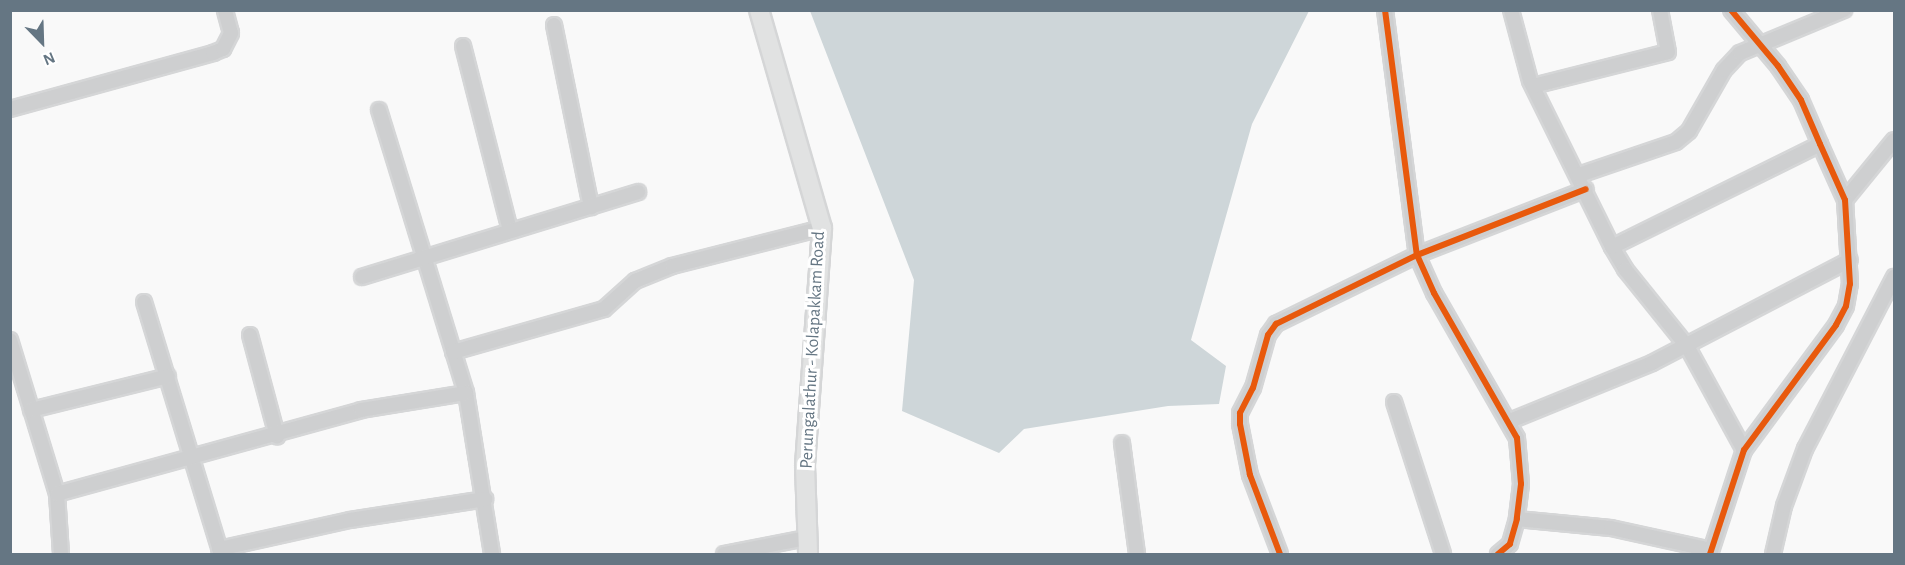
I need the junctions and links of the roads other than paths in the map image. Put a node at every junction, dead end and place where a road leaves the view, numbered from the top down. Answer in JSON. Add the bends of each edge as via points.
{"nodes":[{"id":1,"x":225,"y":10,"type":"edge"},
{"id":2,"x":759,"y":10,"type":"edge"},
{"id":3,"x":1385,"y":10,"type":"edge"},
{"id":4,"x":1511,"y":10,"type":"edge"},
{"id":5,"x":1660,"y":10,"type":"edge"},
{"id":6,"x":1731,"y":10,"type":"edge"},
{"id":7,"x":1844,"y":10,"type":"edge"},
{"id":8,"x":554,"y":25,"type":"dead end"},
{"id":9,"x":1761,"y":44,"type":"junction"},
{"id":10,"x":463,"y":46,"type":"dead end"},
{"id":11,"x":1533,"y":86,"type":"junction"},
{"id":12,"x":10,"y":109,"type":"edge"},
{"id":13,"x":379,"y":110,"type":"dead end"},
{"id":14,"x":1894,"y":140,"type":"edge"},
{"id":15,"x":1820,"y":144,"type":"junction"},
{"id":16,"x":1579,"y":175,"type":"junction"},
{"id":17,"x":1586,"y":189,"type":"junction"},
{"id":18,"x":638,"y":192,"type":"dead end"},
{"id":19,"x":1845,"y":200,"type":"junction"},
{"id":20,"x":591,"y":207,"type":"junction"},
{"id":21,"x":822,"y":228,"type":"junction"},
{"id":22,"x":510,"y":231,"type":"junction"},
{"id":23,"x":1612,"y":247,"type":"junction"},
{"id":24,"x":1417,"y":255,"type":"junction"},
{"id":25,"x":427,"y":256,"type":"junction"},
{"id":26,"x":1850,"y":260,"type":"junction"},
{"id":27,"x":362,"y":277,"type":"dead end"},
{"id":28,"x":1894,"y":277,"type":"edge"},
{"id":29,"x":144,"y":302,"type":"dead end"},
{"id":30,"x":250,"y":335,"type":"dead end"},
{"id":31,"x":10,"y":340,"type":"edge"},
{"id":32,"x":1687,"y":346,"type":"junction"},
{"id":33,"x":453,"y":352,"type":"junction"},
{"id":34,"x":168,"y":376,"type":"junction"},
{"id":35,"x":466,"y":393,"type":"junction"},
{"id":36,"x":1394,"y":402,"type":"dead end"},
{"id":37,"x":31,"y":410,"type":"junction"},
{"id":38,"x":1510,"y":421,"type":"junction"},
{"id":39,"x":277,"y":436,"type":"junction"},
{"id":40,"x":1122,"y":443,"type":"dead end"},
{"id":41,"x":1744,"y":450,"type":"junction"},
{"id":42,"x":190,"y":457,"type":"junction"},
{"id":43,"x":57,"y":494,"type":"junction"},
{"id":44,"x":485,"y":499,"type":"junction"},
{"id":45,"x":1517,"y":519,"type":"junction"},
{"id":46,"x":807,"y":546,"type":"edge"},
{"id":47,"x":220,"y":552,"type":"edge"},
{"id":48,"x":1711,"y":552,"type":"edge"},
{"id":49,"x":61,"y":555,"type":"edge"},
{"id":50,"x":492,"y":555,"type":"edge"},
{"id":51,"x":724,"y":555,"type":"edge"},
{"id":52,"x":1137,"y":555,"type":"edge"},
{"id":53,"x":1280,"y":555,"type":"edge"},
{"id":54,"x":1443,"y":555,"type":"edge"},
{"id":55,"x":1498,"y":555,"type":"edge"},
{"id":56,"x":1773,"y":555,"type":"edge"}],
"edges":[{"from":1,"to":12,"type":"street","via":[[231,33],[223,49]]},
{"from":2,"to":21,"type":"main road","name":"Perungalathur - Kolapakkam Road"},
{"from":3,"to":24,"type":"street"},
{"from":4,"to":11,"type":"street"},
{"from":5,"to":11,"type":"street","via":[[1668,52]]},
{"from":6,"to":9,"type":"street"},
{"from":7,"to":9,"type":"street"},
{"from":8,"to":20,"type":"street"},
{"from":9,"to":15,"type":"street","via":[[1801,100]]},
{"from":9,"to":16,"type":"street","via":[[1740,53],[1724,70],[1696,121],[1676,142]]},
{"from":10,"to":22,"type":"street"},
{"from":11,"to":16,"type":"street"},
{"from":13,"to":25,"type":"street"},
{"from":14,"to":19,"type":"street"},
{"from":15,"to":19,"type":"street"},
{"from":15,"to":23,"type":"street"},
{"from":16,"to":17,"type":"street"},
{"from":17,"to":23,"type":"street"},
{"from":17,"to":24,"type":"street"},
{"from":18,"to":20,"type":"street"},
{"from":19,"to":26,"type":"street"},
{"from":20,"to":22,"type":"street"},
{"from":21,"to":33,"type":"street","via":[[672,266],[635,281],[604,309]]},
{"from":21,"to":46,"type":"main road","name":"Perungalathur - Kolapakkam Road","via":[[805,466]]},
{"from":22,"to":25,"type":"street"},
{"from":23,"to":32,"type":"street","via":[[1624,269]]},
{"from":24,"to":38,"type":"street","via":[[1434,293]]},
{"from":24,"to":53,"type":"street","via":[[1276,324],[1268,335],[1253,388],[1240,413],[1240,424],[1250,475]]},
{"from":25,"to":27,"type":"street"},
{"from":25,"to":33,"type":"street"},
{"from":26,"to":32,"type":"street"},
{"from":26,"to":41,"type":"street","via":[[1846,306],[1836,325]]},
{"from":28,"to":56,"type":"street","via":[[1805,449],[1784,506]]},
{"from":29,"to":34,"type":"street"},
{"from":30,"to":39,"type":"street"},
{"from":31,"to":37,"type":"street"},
{"from":32,"to":38,"type":"street"},
{"from":32,"to":41,"type":"street"},
{"from":33,"to":35,"type":"street"},
{"from":34,"to":37,"type":"street"},
{"from":34,"to":42,"type":"street"},
{"from":35,"to":39,"type":"street","via":[[361,410]]},
{"from":35,"to":44,"type":"street"},
{"from":36,"to":54,"type":"street"},
{"from":37,"to":43,"type":"street"},
{"from":38,"to":45,"type":"street","via":[[1520,460]]},
{"from":39,"to":42,"type":"street"},
{"from":40,"to":52,"type":"street"},
{"from":41,"to":48,"type":"street"},
{"from":42,"to":43,"type":"street"},
{"from":42,"to":47,"type":"street"},
{"from":43,"to":49,"type":"street"},
{"from":44,"to":47,"type":"street","via":[[350,520]]},
{"from":44,"to":50,"type":"street"},
{"from":45,"to":48,"type":"street","via":[[1611,528]]},
{"from":45,"to":55,"type":"street","via":[[1510,543]]},
{"from":46,"to":51,"type":"street"}]}
